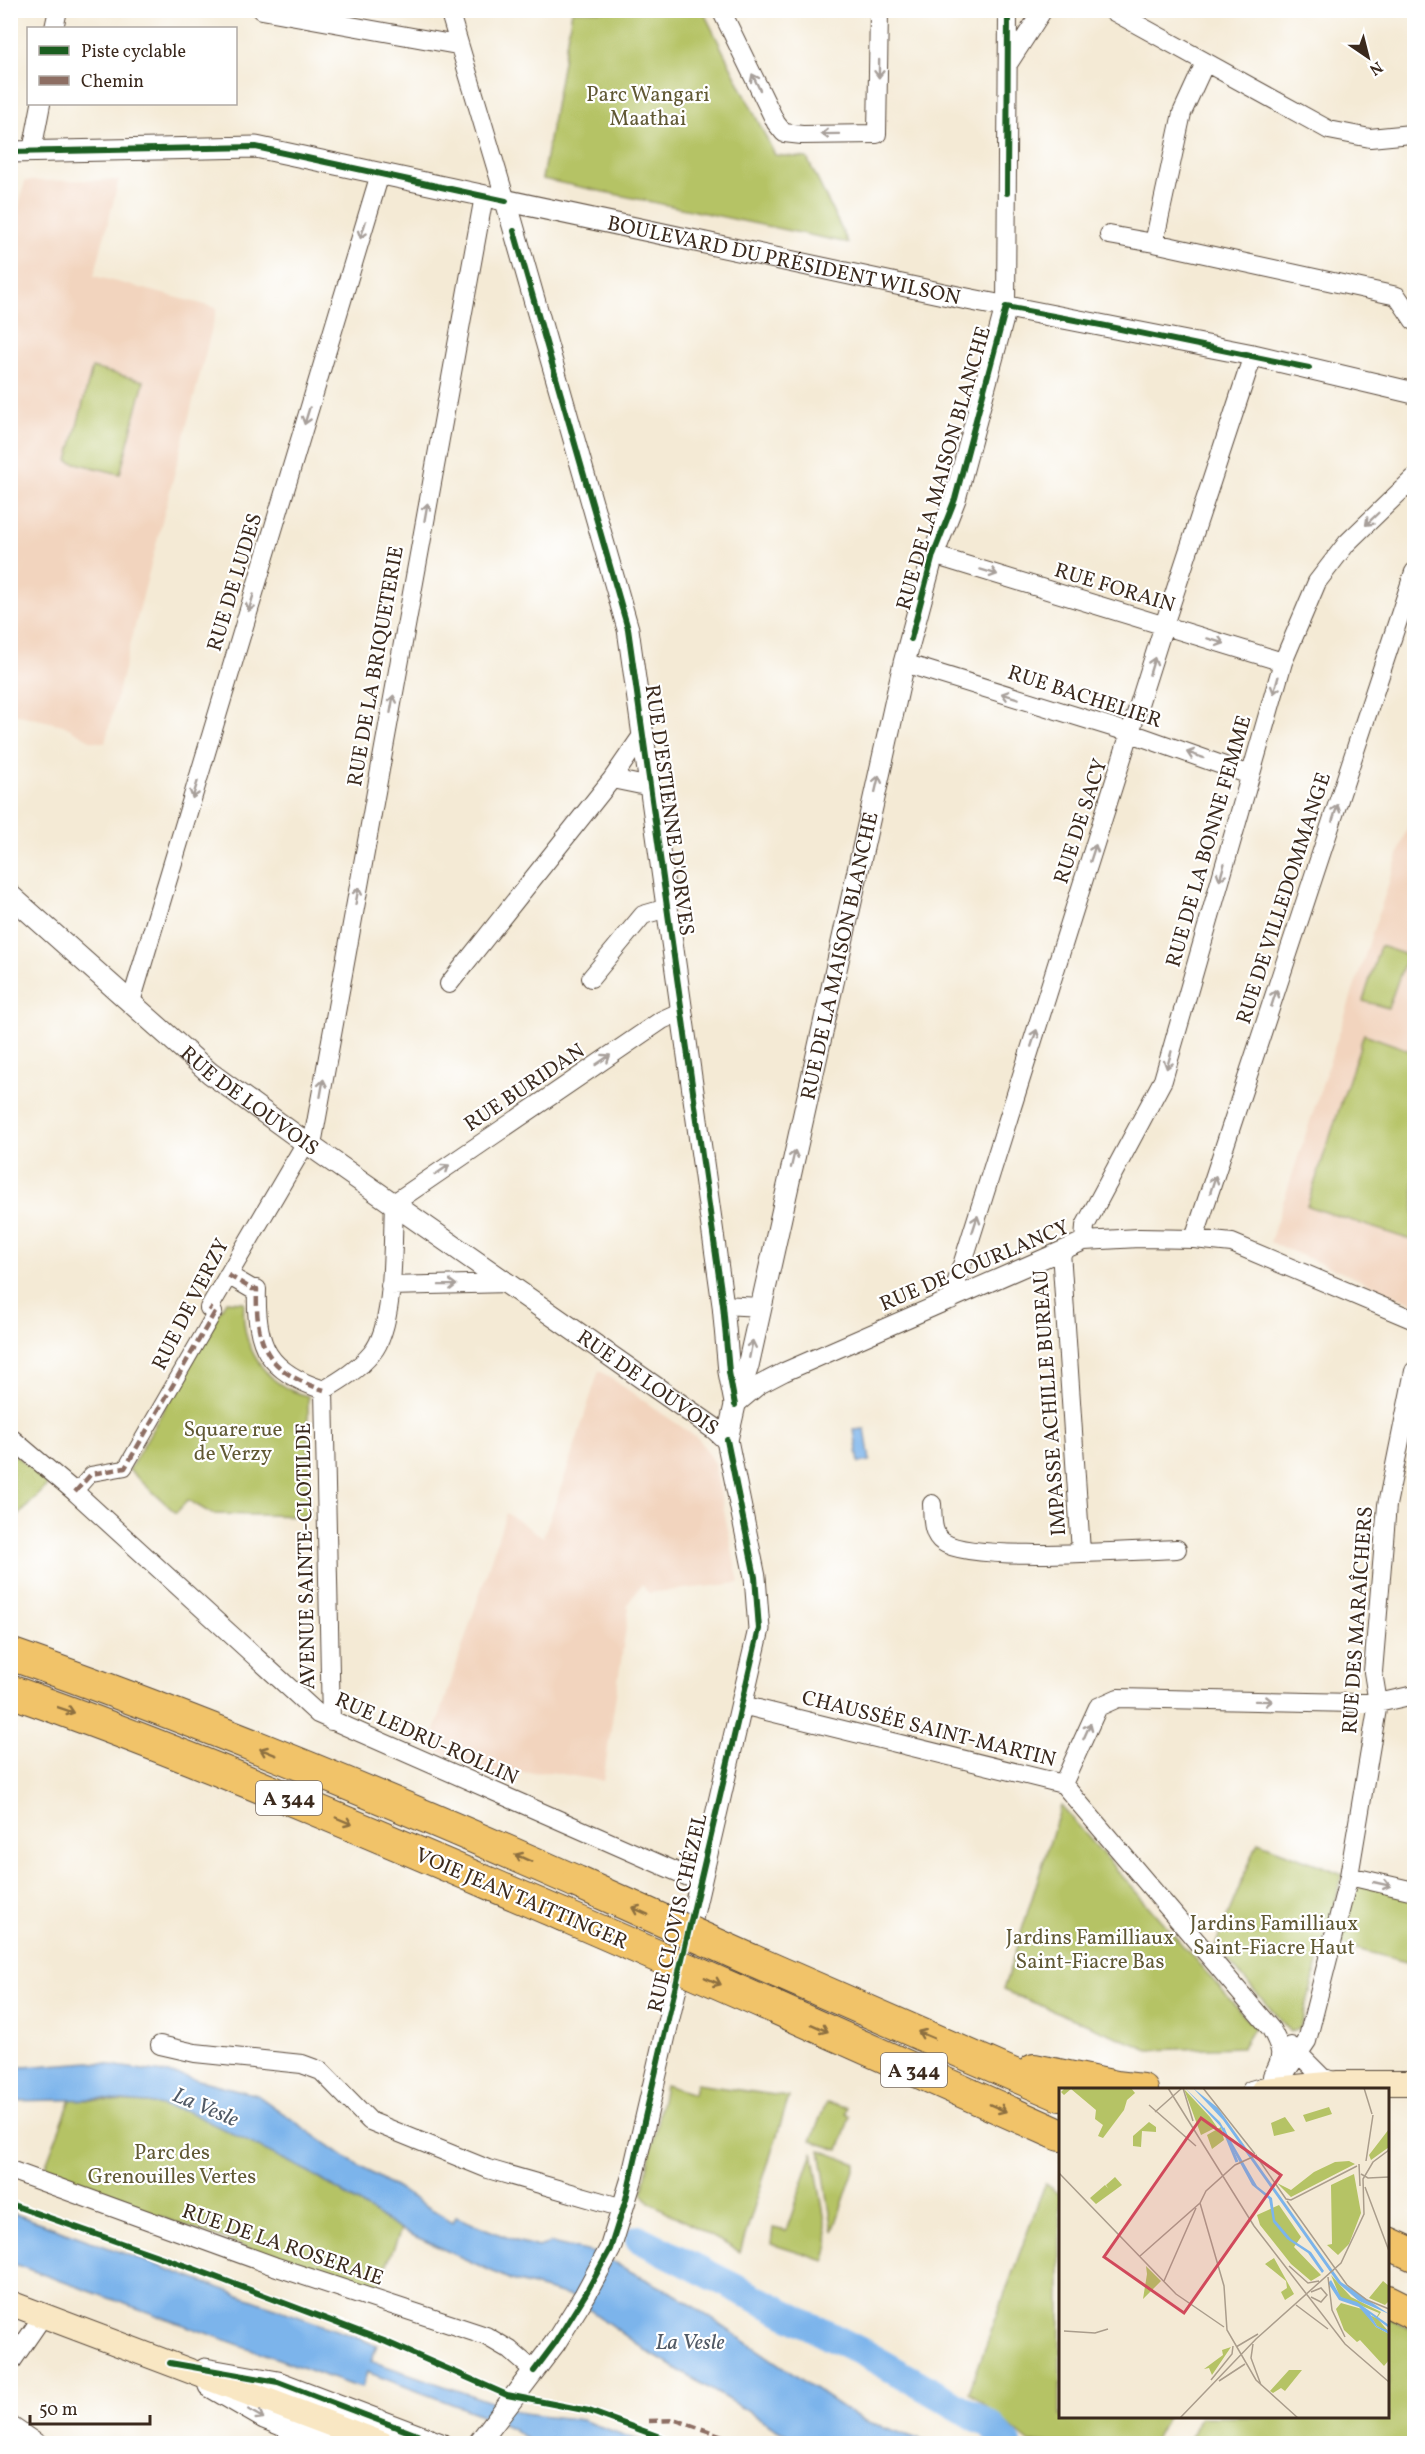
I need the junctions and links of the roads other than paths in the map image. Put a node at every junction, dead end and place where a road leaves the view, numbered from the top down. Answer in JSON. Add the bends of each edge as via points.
{"nodes":[{"id":1,"x":58,"y":10,"type":"edge"},
{"id":2,"x":262,"y":10,"type":"edge"},
{"id":3,"x":448,"y":10,"type":"edge"},
{"id":4,"x":721,"y":10,"type":"edge"},
{"id":5,"x":879,"y":10,"type":"edge"},
{"id":6,"x":1008,"y":10,"type":"edge"},
{"id":7,"x":1043,"y":10,"type":"edge"},
{"id":8,"x":1111,"y":10,"type":"edge"},
{"id":9,"x":54,"y":27,"type":"edge"},
{"id":10,"x":458,"y":45,"type":"junction"},
{"id":11,"x":1205,"y":63,"type":"junction"},
{"id":12,"x":1008,"y":64,"type":"junction"},
{"id":13,"x":40,"y":105,"type":"edge"},
{"id":14,"x":1414,"y":131,"type":"edge"},
{"id":15,"x":32,"y":151,"type":"junction"},
{"id":16,"x":10,"y":152,"type":"edge"},
{"id":17,"x":380,"y":174,"type":"junction"},
{"id":18,"x":484,"y":196,"type":"junction"},
{"id":19,"x":506,"y":201,"type":"junction"},
{"id":20,"x":1109,"y":235,"type":"dead end"},
{"id":21,"x":1154,"y":243,"type":"junction"},
{"id":22,"x":1006,"y":307,"type":"junction"},
{"id":23,"x":1414,"y":321,"type":"edge"},
{"id":24,"x":1253,"y":355,"type":"junction"},
{"id":25,"x":1414,"y":393,"type":"edge"},
{"id":26,"x":1414,"y":478,"type":"edge"},
{"id":27,"x":933,"y":555,"type":"junction"},
{"id":28,"x":1414,"y":572,"type":"edge"},
{"id":29,"x":1164,"y":625,"type":"junction"},
{"id":30,"x":1283,"y":662,"type":"junction"},
{"id":31,"x":904,"y":663,"type":"junction"},
{"id":32,"x":1131,"y":733,"type":"junction"},
{"id":33,"x":643,"y":734,"type":"junction"},
{"id":34,"x":1250,"y":775,"type":"junction"},
{"id":35,"x":612,"y":778,"type":"junction"},
{"id":36,"x":651,"y":787,"type":"junction"},
{"id":37,"x":10,"y":895,"type":"edge"},
{"id":38,"x":667,"y":908,"type":"junction"},
{"id":39,"x":591,"y":978,"type":"dead end"},
{"id":40,"x":449,"y":984,"type":"dead end"},
{"id":41,"x":131,"y":1002,"type":"junction"},
{"id":42,"x":682,"y":1011,"type":"junction"},
{"id":43,"x":308,"y":1143,"type":"junction"},
{"id":44,"x":394,"y":1203,"type":"junction"},
{"id":45,"x":1194,"y":1239,"type":"junction"},
{"id":46,"x":1084,"y":1241,"type":"junction"},
{"id":47,"x":1061,"y":1251,"type":"junction"},
{"id":48,"x":228,"y":1275,"type":"junction"},
{"id":49,"x":509,"y":1283,"type":"junction"},
{"id":50,"x":390,"y":1286,"type":"junction"},
{"id":51,"x":951,"y":1300,"type":"junction"},
{"id":52,"x":723,"y":1305,"type":"junction"},
{"id":53,"x":760,"y":1307,"type":"junction"},
{"id":54,"x":209,"y":1308,"type":"joint"},
{"id":55,"x":1414,"y":1320,"type":"edge"},
{"id":56,"x":1414,"y":1371,"type":"edge"},
{"id":57,"x":324,"y":1390,"type":"junction"},
{"id":58,"x":735,"y":1405,"type":"junction"},
{"id":59,"x":10,"y":1437,"type":"edge"},
{"id":60,"x":727,"y":1440,"type":"junction"},
{"id":61,"x":75,"y":1492,"type":"junction"},
{"id":62,"x":932,"y":1504,"type":"dead end"},
{"id":63,"x":1178,"y":1549,"type":"dead end"},
{"id":64,"x":1081,"y":1552,"type":"junction"},
{"id":65,"x":10,"y":1654,"type":"edge"},
{"id":66,"x":10,"y":1691,"type":"edge"},
{"id":67,"x":1414,"y":1695,"type":"edge"},
{"id":68,"x":1378,"y":1702,"type":"junction"},
{"id":69,"x":742,"y":1705,"type":"junction"},
{"id":70,"x":331,"y":1721,"type":"junction"},
{"id":71,"x":1063,"y":1784,"type":"junction"},
{"id":72,"x":1349,"y":1876,"type":"junction"},
{"id":73,"x":700,"y":1882,"type":"junction"},
{"id":74,"x":1414,"y":1891,"type":"edge"},
{"id":75,"x":1271,"y":2029,"type":"junction"},
{"id":76,"x":160,"y":2045,"type":"dead end"},
{"id":77,"x":1298,"y":2052,"type":"junction"},
{"id":78,"x":980,"y":2058,"type":"junction"},
{"id":79,"x":1338,"y":2083,"type":"junction"},
{"id":80,"x":1414,"y":2083,"type":"edge"},
{"id":81,"x":1125,"y":2088,"type":"edge"},
{"id":82,"x":1253,"y":2088,"type":"edge"},
{"id":83,"x":1257,"y":2088,"type":"edge"},
{"id":84,"x":1294,"y":2088,"type":"edge"},
{"id":85,"x":1059,"y":2095,"type":"edge"},
{"id":86,"x":1059,"y":2136,"type":"edge"},
{"id":87,"x":10,"y":2170,"type":"edge"},
{"id":88,"x":623,"y":2208,"type":"junction"},
{"id":89,"x":1389,"y":2243,"type":"edge"},
{"id":90,"x":1414,"y":2255,"type":"edge"},
{"id":91,"x":1389,"y":2281,"type":"edge"},
{"id":92,"x":1414,"y":2293,"type":"edge"},
{"id":93,"x":1389,"y":2302,"type":"edge"},
{"id":94,"x":10,"y":2304,"type":"edge"},
{"id":95,"x":1414,"y":2314,"type":"edge"},
{"id":96,"x":43,"y":2316,"type":"junction"},
{"id":97,"x":170,"y":2363,"type":"junction"},
{"id":98,"x":10,"y":2364,"type":"edge"},
{"id":99,"x":528,"y":2379,"type":"junction"},
{"id":100,"x":10,"y":2425,"type":"edge"},
{"id":101,"x":38,"y":2444,"type":"edge"},
{"id":102,"x":329,"y":2444,"type":"edge"},
{"id":103,"x":383,"y":2444,"type":"edge"},
{"id":104,"x":441,"y":2444,"type":"edge"},
{"id":105,"x":478,"y":2444,"type":"edge"}],
"edges":[{"from":1,"to":9,"type":"street"},
{"from":2,"to":10,"type":"street"},
{"from":3,"to":10,"type":"street","name":"RUE D'ESTIENNE D'ORVES"},
{"from":5,"to":4,"type":"street","one_way":true,"via":[[877,134],[802,135],[784,133],[776,123]]},
{"from":6,"to":12,"type":"street","name":"RUE DE LA MAISON BLANCHE"},
{"from":7,"to":12,"type":"street"},
{"from":8,"to":11,"type":"street"},
{"from":10,"to":19,"type":"street","name":"RUE D'ESTIENNE D'ORVES"},
{"from":11,"to":14,"type":"street","via":[[1329,130],[1370,138]]},
{"from":11,"to":21,"type":"street","via":[[1182,113]]},
{"from":12,"to":22,"type":"street","name":"RUE DE LA MAISON BLANCHE"},
{"from":13,"to":15,"type":"street"},
{"from":15,"to":16,"type":"street","name":"BOULEVARD DU PRÉSIDENT WILSON"},
{"from":15,"to":17,"type":"street","name":"BOULEVARD DU PRÉSIDENT WILSON","via":[[256,147]]},
{"from":17,"to":18,"type":"street","name":"BOULEVARD DU PRÉSIDENT WILSON"},
{"from":17,"to":41,"type":"street","name":"RUE DE LUDES","one_way":true},
{"from":18,"to":19,"type":"street","name":"BOULEVARD DU PRÉSIDENT WILSON"},
{"from":43,"to":18,"type":"street","name":"RUE DE LA BRIQUETERIE","one_way":true},
{"from":19,"to":22,"type":"street","name":"BOULEVARD DU PRÉSIDENT WILSON"},
{"from":19,"to":33,"type":"street","name":"RUE D'ESTIENNE D'ORVES","via":[[628,629]]},
{"from":20,"to":21,"type":"street"},
{"from":21,"to":23,"type":"street","via":[[1396,296]]},
{"from":22,"to":24,"type":"street","name":"BOULEVARD DU PRÉSIDENT WILSON"},
{"from":22,"to":27,"type":"street","name":"RUE DE LA MAISON BLANCHE","via":[[955,500]]},
{"from":24,"to":25,"type":"street","name":"BOULEVARD DU PRÉSIDENT WILSON"},
{"from":24,"to":29,"type":"street","name":"RUE DE SACY"},
{"from":26,"to":30,"type":"street","name":"RUE DE LA BONNE FEMME","one_way":true,"via":[[1347,543],[1317,582]]},
{"from":27,"to":29,"type":"street","name":"RUE FORAIN","one_way":true},
{"from":27,"to":31,"type":"street","name":"RUE DE LA MAISON BLANCHE"},
{"from":45,"to":28,"type":"street","name":"RUE DE VILLEDOMMANGE","one_way":true},
{"from":29,"to":30,"type":"street","name":"RUE FORAIN","one_way":true},
{"from":32,"to":29,"type":"street","name":"RUE DE SACY","one_way":true},
{"from":30,"to":34,"type":"street","name":"RUE DE LA BONNE FEMME","one_way":true},
{"from":32,"to":31,"type":"street","name":"RUE BACHELIER","one_way":true},
{"from":53,"to":31,"type":"street","name":"RUE DE LA MAISON BLANCHE","one_way":true},
{"from":34,"to":32,"type":"street","name":"RUE BACHELIER","one_way":true},
{"from":51,"to":32,"type":"street","name":"RUE DE SACY","one_way":true},
{"from":33,"to":35,"type":"street","name":"RUE D'ESTIENNE D'ORVES"},
{"from":33,"to":36,"type":"street","name":"RUE D'ESTIENNE D'ORVES"},
{"from":34,"to":46,"type":"street","name":"RUE DE LA BONNE FEMME","one_way":true,"via":[[1163,1080],[1085,1226]]},
{"from":35,"to":36,"type":"street","name":"RUE D'ESTIENNE D'ORVES"},
{"from":35,"to":40,"type":"street","name":"RUE D'ESTIENNE D'ORVES"},
{"from":36,"to":38,"type":"street","name":"RUE D'ESTIENNE D'ORVES"},
{"from":37,"to":41,"type":"street","name":"RUE DE LOUVOIS"},
{"from":38,"to":39,"type":"street","via":[[643,915]]},
{"from":38,"to":42,"type":"street","name":"RUE D'ESTIENNE D'ORVES"},
{"from":41,"to":43,"type":"street","name":"RUE DE LOUVOIS","via":[[210,1073]]},
{"from":44,"to":42,"type":"street","name":"RUE BURIDAN","one_way":true,"via":[[662,1020]]},
{"from":42,"to":52,"type":"street","name":"RUE D'ESTIENNE D'ORVES"},
{"from":43,"to":44,"type":"street","name":"RUE DE LOUVOIS"},
{"from":43,"to":48,"type":"street","name":"RUE DE VERZY"},
{"from":44,"to":49,"type":"street","name":"RUE DE LOUVOIS"},
{"from":44,"to":50,"type":"street"},
{"from":45,"to":46,"type":"street","name":"RUE DE COURLANCY"},
{"from":45,"to":55,"type":"street","name":"RUE DE COURLANCY","via":[[1232,1243]]},
{"from":46,"to":47,"type":"street","name":"RUE DE COURLANCY"},
{"from":47,"to":51,"type":"street","name":"RUE DE COURLANCY"},
{"from":47,"to":64,"type":"street","name":"IMPASSE ACHILLE BUREAU"},
{"from":48,"to":54,"type":"street","name":"RUE DE VERZY"},
{"from":48,"to":57,"type":"street","via":[[257,1290],[258,1333],[278,1367],[298,1381]]},
{"from":50,"to":49,"type":"street","one_way":true},
{"from":49,"to":60,"type":"street","name":"RUE DE LOUVOIS"},
{"from":50,"to":57,"type":"street","via":[[384,1324],[373,1352]]},
{"from":51,"to":58,"type":"street","name":"RUE DE COURLANCY","via":[[783,1372]]},
{"from":52,"to":53,"type":"street"},
{"from":52,"to":58,"type":"street","name":"RUE D'ESTIENNE D'ORVES"},
{"from":58,"to":53,"type":"street","name":"RUE DE LA MAISON BLANCHE","one_way":true},
{"from":54,"to":61,"type":"street","name":"RUE DE VERZY","via":[[215,1312],[125,1468],[91,1474]]},
{"from":56,"to":68,"type":"street","name":"RUE DES MARAÎCHERS","via":[[1387,1505],[1373,1672]]},
{"from":57,"to":70,"type":"street","name":"AVENUE SAINTE-CLOTILDE"},
{"from":58,"to":60,"type":"street","name":"RUE DE LA MAISON BLANCHE"},
{"from":59,"to":61,"type":"street","name":"RUE LEDRU-ROLLIN"},
{"from":60,"to":69,"type":"street","name":"RUE CLOVIS CHÉZEL","via":[[755,1577],[759,1629]]},
{"from":61,"to":70,"type":"street","name":"RUE LEDRU-ROLLIN","via":[[318,1714]]},
{"from":62,"to":64,"type":"street","name":"IMPASSE ACHILLE BUREAU","via":[[934,1531],[941,1541],[956,1549],[1013,1554]]},
{"from":63,"to":64,"type":"street","name":"IMPASSE ACHILLE BUREAU"},
{"from":78,"to":65,"type":"highway","name":"VOIE JEAN TAITTINGER","number":"A 344","one_way":true,"bridge":true,"via":[[322,1774]]},
{"from":66,"to":86,"type":"highway","name":"VOIE JEAN TAITTINGER","number":"A 344","one_way":true,"bridge":true,"via":[[305,1804]]},
{"from":67,"to":68,"type":"street","name":"CHAUSSÉE SAINT-MARTIN"},
{"from":71,"to":68,"type":"street","name":"CHAUSSÉE SAINT-MARTIN","one_way":true,"via":[[1098,1707],[1118,1698]]},
{"from":68,"to":72,"type":"street","name":"RUE DES MARAÎCHERS"},
{"from":69,"to":71,"type":"street","name":"CHAUSSÉE SAINT-MARTIN"},
{"from":69,"to":73,"type":"street","name":"RUE CLOVIS CHÉZEL"},
{"from":70,"to":73,"type":"street","name":"RUE LEDRU-ROLLIN"},
{"from":71,"to":75,"type":"street"},
{"from":72,"to":74,"type":"street","one_way":true},
{"from":72,"to":77,"type":"street","name":"RUE DES MARAÎCHERS","via":[[1307,2041]]},
{"from":73,"to":88,"type":"street","name":"RUE CLOVIS CHÉZEL"},
{"from":75,"to":77,"type":"street"},
{"from":75,"to":82,"type":"street","via":[[1281,2058],[1273,2075]]},
{"from":76,"to":88,"type":"street","via":[[195,2053],[302,2064],[321,2071],[370,2121],[488,2169]]},
{"from":77,"to":79,"type":"street","via":[[1322,2078]]},
{"from":77,"to":83,"type":"street","name":"RUE DES MARAÎCHERS","via":[[1279,2082]]},
{"from":77,"to":84,"type":"street"},
{"from":78,"to":81,"type":"highway"},
{"from":78,"to":85,"type":"highway","name":"VOIE JEAN TAITTINGER","number":"A 344"},
{"from":79,"to":80,"type":"main road"},
{"from":79,"to":84,"type":"main road"},
{"from":87,"to":99,"type":"street","name":"RUE DE LA ROSERAIE","via":[[274,2266],[486,2336],[510,2350]]},
{"from":88,"to":99,"type":"street","name":"RUE CLOVIS CHÉZEL","via":[[610,2249],[585,2295]]},
{"from":89,"to":90,"type":"highway"},
{"from":91,"to":92,"type":"highway"},
{"from":93,"to":95,"type":"highway"},
{"from":94,"to":96,"type":"main road"},
{"from":96,"to":97,"type":"main road"},
{"from":96,"to":98,"type":"street"},
{"from":97,"to":102,"type":"street","one_way":true,"via":[[264,2418]]},
{"from":97,"to":103,"type":"main road"},
{"from":97,"to":104,"type":"street","via":[[278,2382]]},
{"from":99,"to":105,"type":"street","name":"RUE CLOVIS CHÉZEL"},
{"from":100,"to":101,"type":"street"}]}
